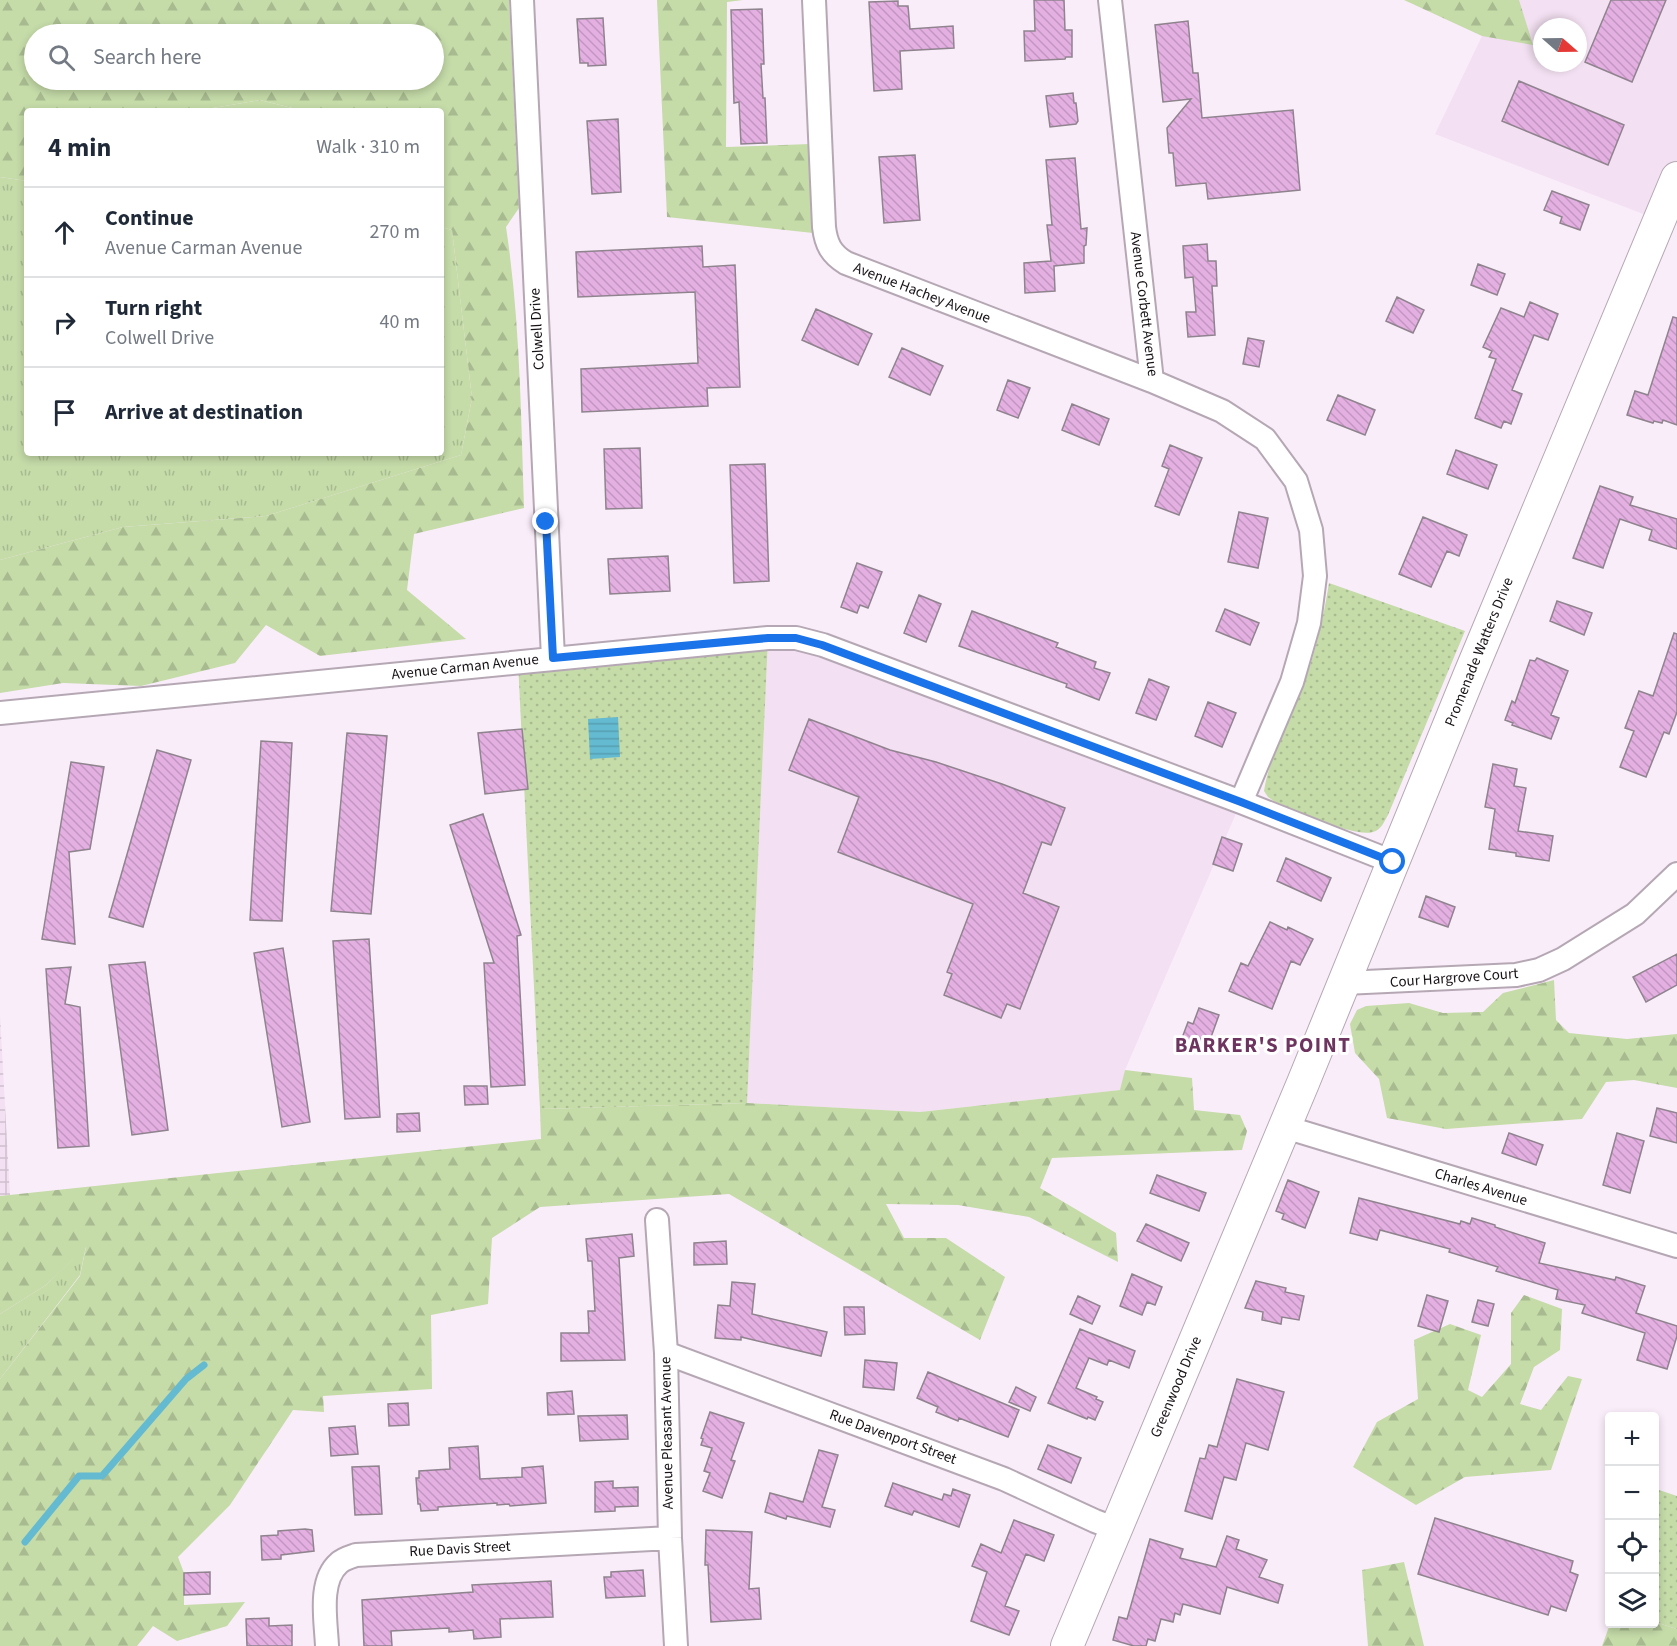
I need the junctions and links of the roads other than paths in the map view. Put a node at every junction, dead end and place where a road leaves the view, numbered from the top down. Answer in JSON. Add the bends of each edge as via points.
{"nodes":[{"id":1,"x":522,"y":0,"type":"edge"},
{"id":2,"x":814,"y":0,"type":"edge"},
{"id":3,"x":1110,"y":0,"type":"edge"},
{"id":4,"x":1677,"y":178,"type":"edge"},
{"id":5,"x":1152,"y":381,"type":"junction"},
{"id":6,"x":553,"y":658,"type":"junction"},
{"id":7,"x":0,"y":713,"type":"edge"},
{"id":8,"x":1241,"y":802,"type":"junction"},
{"id":9,"x":1393,"y":862,"type":"junction"},
{"id":10,"x":1677,"y":874,"type":"edge"},
{"id":11,"x":1344,"y":983,"type":"junction"},
{"id":12,"x":1285,"y":1127,"type":"junction"},
{"id":13,"x":657,"y":1220,"type":"dead end"},
{"id":14,"x":1677,"y":1246,"type":"edge"},
{"id":15,"x":666,"y":1353,"type":"junction"},
{"id":16,"x":1116,"y":1529,"type":"junction"},
{"id":17,"x":670,"y":1538,"type":"junction"},
{"id":18,"x":327,"y":1646,"type":"edge"},
{"id":19,"x":676,"y":1646,"type":"edge"},
{"id":20,"x":1067,"y":1646,"type":"edge"}],
"edges":[{"from":1,"to":6,"type":"street","name":"Colwell Drive"},
{"from":2,"to":5,"type":"street","name":"Avenue Hachey Avenue","via":[[824,227],[826,243],[835,256]]},
{"from":3,"to":5,"type":"street","name":"Avenue Corbett Avenue"},
{"from":4,"to":9,"type":"main road","name":"Promenade Watters Drive"},
{"from":5,"to":8,"type":"street","name":"Avenue Corbett Avenue","via":[[1222,411],[1265,439],[1296,481],[1311,530],[1316,576],[1309,623],[1292,682]]},
{"from":6,"to":7,"type":"street","name":"Avenue Carman Avenue"},
{"from":6,"to":8,"type":"street","name":"Avenue Carman Avenue","via":[[796,638]]},
{"from":8,"to":9,"type":"street","name":"Avenue Carman Avenue"},
{"from":9,"to":11,"type":"main road","name":"Promenade Watters Drive"},
{"from":10,"to":11,"type":"street","name":"Cour Hargrove Court","via":[[1635,914],[1539,970],[1516,975]]},
{"from":11,"to":12,"type":"main road","name":"Promenade Watters Drive"},
{"from":12,"to":14,"type":"street","name":"Charles Avenue"},
{"from":12,"to":16,"type":"main road","name":"Greenwood Drive"},
{"from":13,"to":15,"type":"street","name":"Avenue Pleasant Avenue"},
{"from":15,"to":16,"type":"street","name":"Rue Davenport Street","via":[[1004,1479]]},
{"from":15,"to":17,"type":"street","name":"Avenue Pleasant Avenue"},
{"from":16,"to":20,"type":"main road","name":"Greenwood Drive"},
{"from":17,"to":18,"type":"street","name":"Rue Davis Street","via":[[356,1555],[340,1561],[331,1572],[326,1591]]},
{"from":17,"to":19,"type":"street","name":"Avenue Pleasant Avenue"}]}
